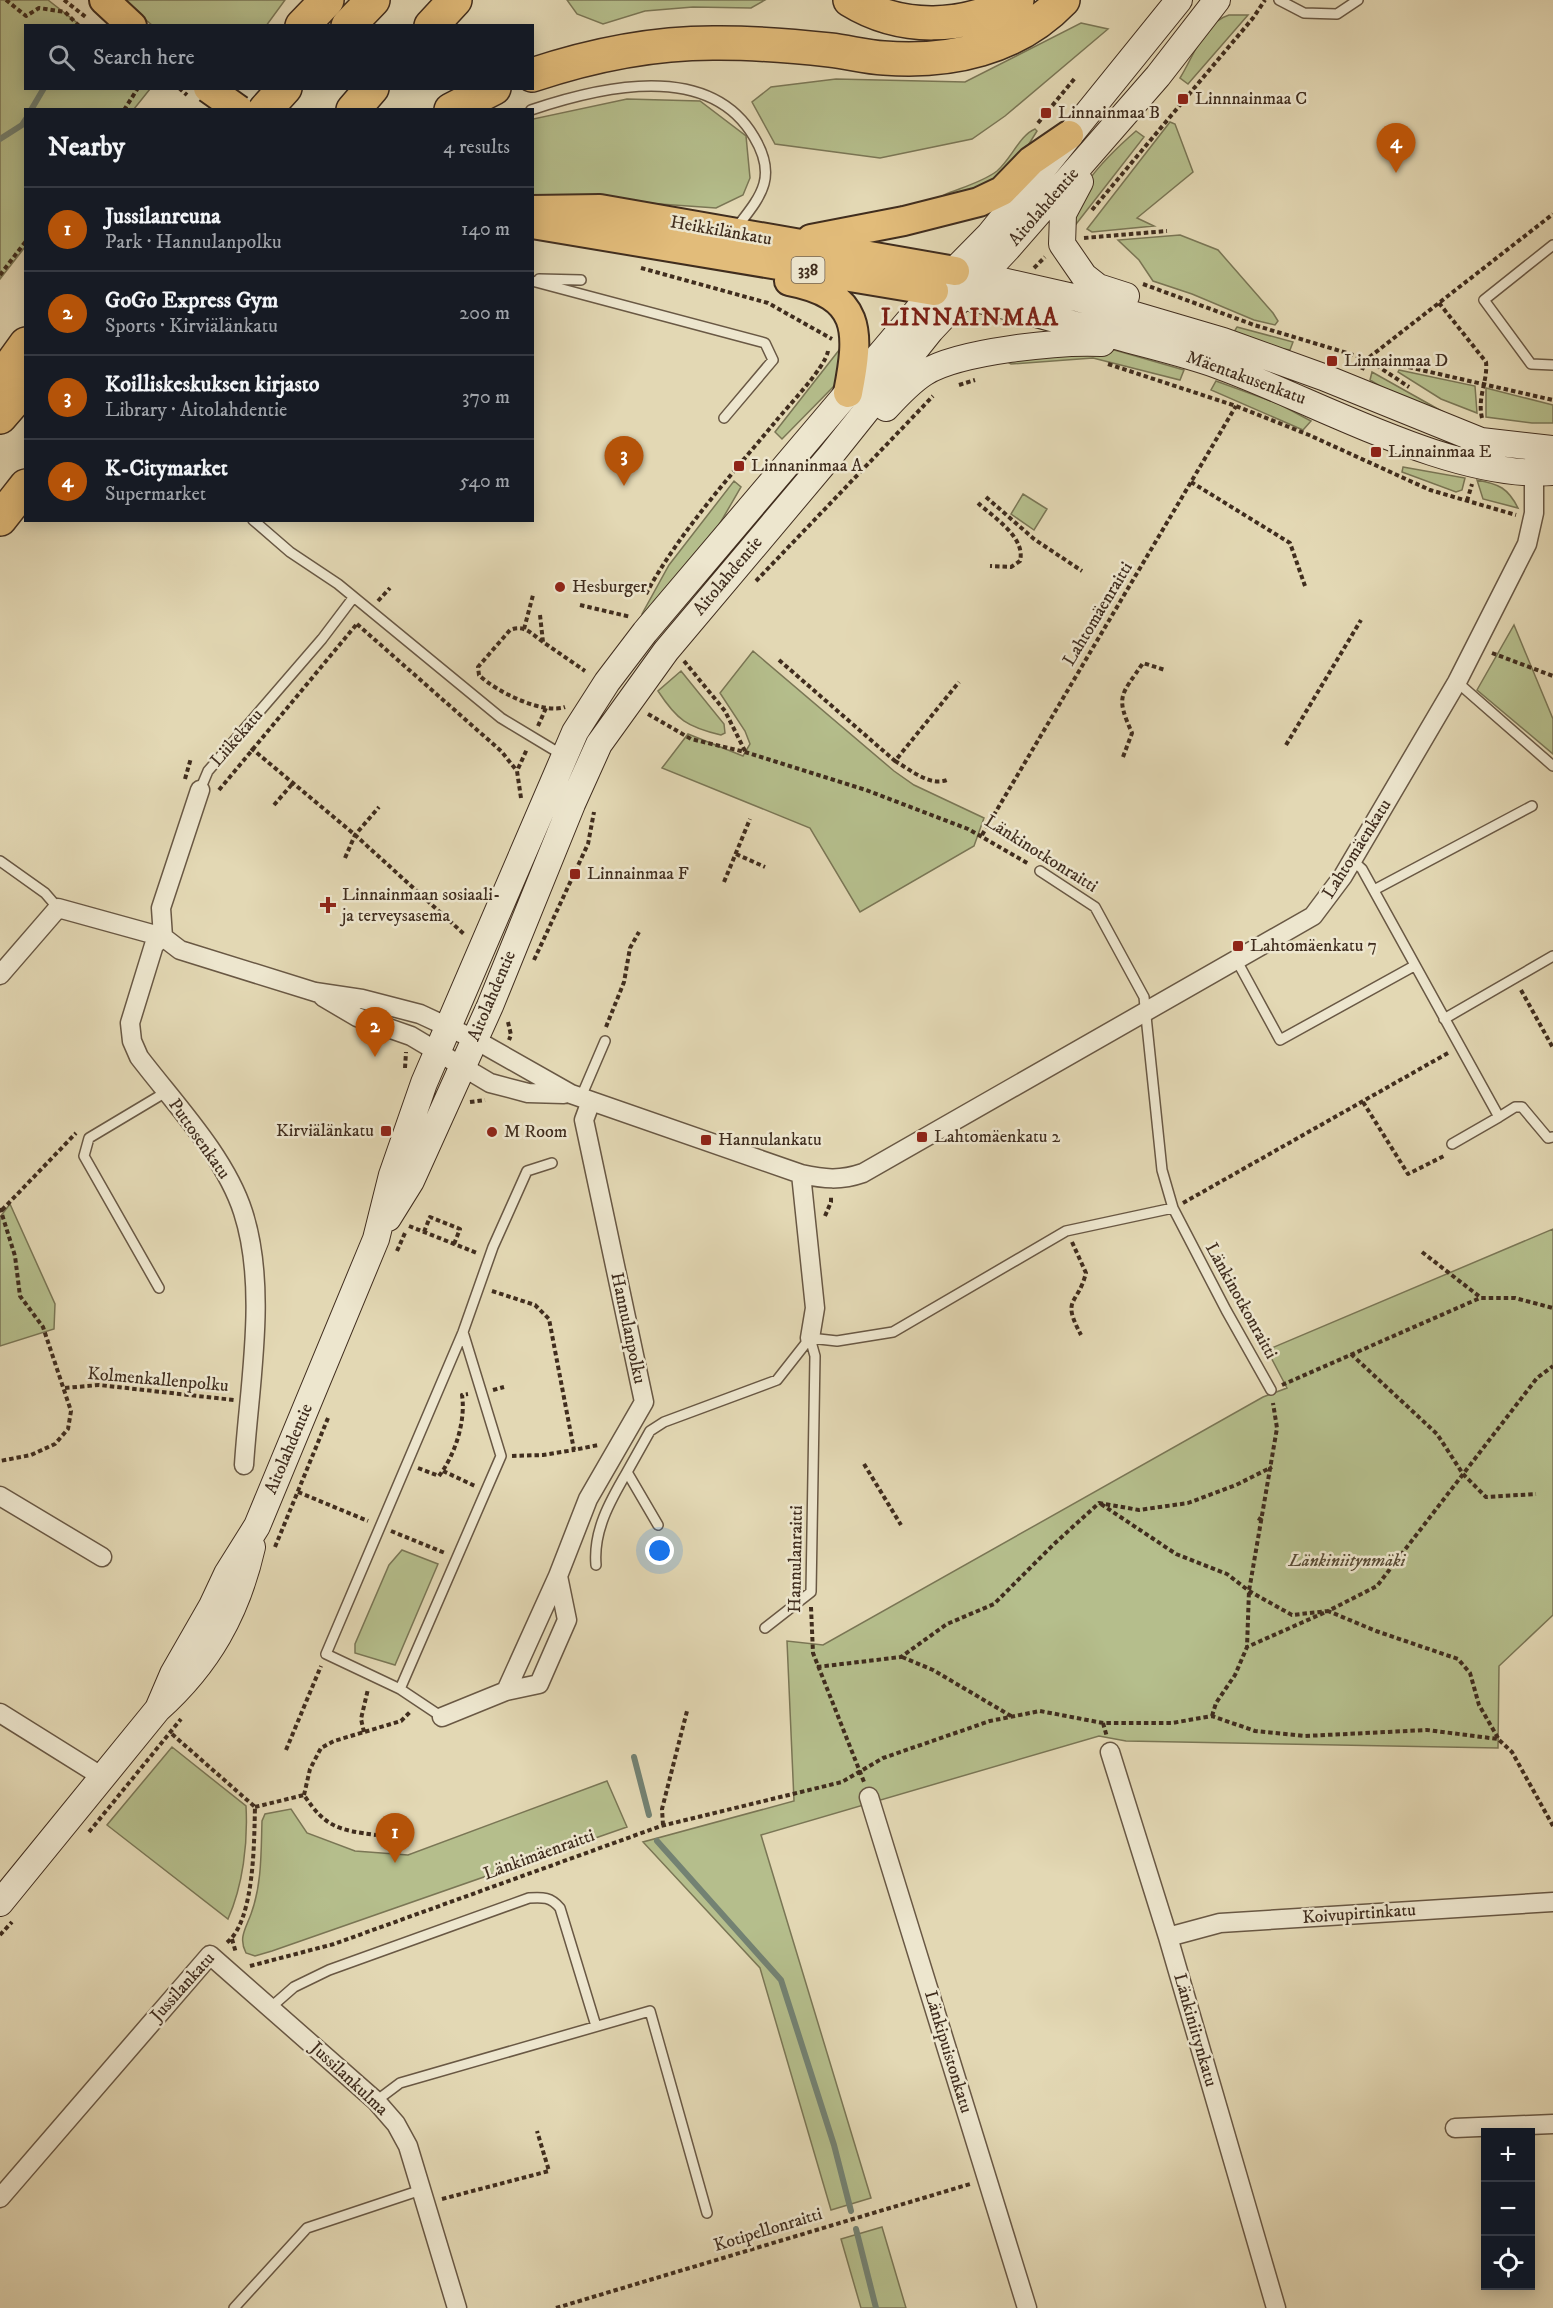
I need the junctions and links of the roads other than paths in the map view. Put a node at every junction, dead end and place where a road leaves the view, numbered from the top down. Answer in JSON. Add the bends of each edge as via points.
{"nodes":[{"id":1,"x":302,"y":0,"type":"edge"},
{"id":2,"x":327,"y":0,"type":"edge"},
{"id":3,"x":373,"y":0,"type":"edge"},
{"id":4,"x":455,"y":0,"type":"edge"},
{"id":5,"x":850,"y":0,"type":"edge"},
{"id":6,"x":1017,"y":0,"type":"edge"},
{"id":7,"x":1063,"y":0,"type":"edge"},
{"id":8,"x":1179,"y":0,"type":"edge"},
{"id":9,"x":1217,"y":0,"type":"edge"},
{"id":10,"x":1279,"y":0,"type":"edge"},
{"id":11,"x":1358,"y":0,"type":"edge"},
{"id":12,"x":96,"y":10,"type":"edge"},
{"id":13,"x":128,"y":24,"type":"edge"},
{"id":14,"x":287,"y":24,"type":"edge"},
{"id":15,"x":304,"y":24,"type":"edge"},
{"id":16,"x":350,"y":24,"type":"edge"},
{"id":17,"x":433,"y":24,"type":"edge"},
{"id":18,"x":534,"y":74,"type":"edge"},
{"id":19,"x":211,"y":90,"type":"edge"},
{"id":20,"x":238,"y":90,"type":"edge"},
{"id":21,"x":283,"y":90,"type":"edge"},
{"id":22,"x":370,"y":90,"type":"edge"},
{"id":23,"x":490,"y":90,"type":"edge"},
{"id":24,"x":222,"y":108,"type":"edge"},
{"id":25,"x":236,"y":108,"type":"edge"},
{"id":26,"x":267,"y":108,"type":"edge"},
{"id":27,"x":354,"y":108,"type":"edge"},
{"id":28,"x":455,"y":108,"type":"edge"},
{"id":29,"x":534,"y":109,"type":"edge"},
{"id":30,"x":1070,"y":135,"type":"junction"},
{"id":31,"x":1107,"y":135,"type":"junction"},
{"id":32,"x":534,"y":210,"type":"edge"},
{"id":33,"x":534,"y":224,"type":"edge"},
{"id":34,"x":732,"y":233,"type":"junction"},
{"id":35,"x":785,"y":242,"type":"junction"},
{"id":36,"x":1553,"y":245,"type":"edge"},
{"id":37,"x":681,"y":251,"type":"junction"},
{"id":38,"x":534,"y":280,"type":"edge"},
{"id":39,"x":581,"y":280,"type":"dead end"},
{"id":40,"x":534,"y":281,"type":"edge"},
{"id":41,"x":966,"y":281,"type":"junction"},
{"id":42,"x":934,"y":291,"type":"junction"},
{"id":43,"x":1195,"y":332,"type":"junction"},
{"id":44,"x":24,"y":347,"type":"edge"},
{"id":45,"x":1204,"y":361,"type":"junction"},
{"id":46,"x":1553,"y":365,"type":"edge"},
{"id":47,"x":0,"y":380,"type":"edge"},
{"id":48,"x":24,"y":389,"type":"edge"},
{"id":49,"x":848,"y":393,"type":"junction"},
{"id":50,"x":0,"y":417,"type":"edge"},
{"id":51,"x":724,"y":418,"type":"dead end"},
{"id":52,"x":1543,"y":448,"type":"edge"},
{"id":53,"x":831,"y":454,"type":"junction"},
{"id":54,"x":1544,"y":473,"type":"edge"},
{"id":55,"x":24,"y":489,"type":"edge"},
{"id":56,"x":0,"y":519,"type":"edge"},
{"id":57,"x":256,"y":522,"type":"edge"},
{"id":58,"x":353,"y":598,"type":"junction"},
{"id":59,"x":1457,"y":682,"type":"junction"},
{"id":60,"x":576,"y":761,"type":"junction"},
{"id":61,"x":1553,"y":766,"type":"edge"},
{"id":62,"x":200,"y":790,"type":"joint"},
{"id":63,"x":1532,"y":806,"type":"dead end"},
{"id":64,"x":1352,"y":860,"type":"junction"},
{"id":65,"x":0,"y":861,"type":"edge"},
{"id":66,"x":1040,"y":871,"type":"road end"},
{"id":67,"x":1374,"y":890,"type":"junction"},
{"id":68,"x":58,"y":908,"type":"junction"},
{"id":69,"x":163,"y":937,"type":"junction"},
{"id":70,"x":1553,"y":956,"type":"edge"},
{"id":71,"x":1237,"y":961,"type":"junction"},
{"id":72,"x":1414,"y":966,"type":"junction"},
{"id":73,"x":0,"y":975,"type":"edge"},
{"id":74,"x":315,"y":992,"type":"junction"},
{"id":75,"x":1146,"y":1011,"type":"junction"},
{"id":76,"x":1444,"y":1019,"type":"junction"},
{"id":77,"x":448,"y":1027,"type":"junction"},
{"id":78,"x":474,"y":1039,"type":"junction"},
{"id":79,"x":605,"y":1041,"type":"dead end"},
{"id":80,"x":437,"y":1051,"type":"junction"},
{"id":81,"x":462,"y":1067,"type":"junction"},
{"id":82,"x":166,"y":1092,"type":"junction"},
{"id":83,"x":581,"y":1097,"type":"junction"},
{"id":84,"x":1499,"y":1117,"type":"junction"},
{"id":85,"x":1553,"y":1137,"type":"edge"},
{"id":86,"x":1452,"y":1144,"type":"road end"},
{"id":87,"x":552,"y":1163,"type":"dead end"},
{"id":88,"x":801,"y":1174,"type":"junction"},
{"id":89,"x":1173,"y":1208,"type":"junction"},
{"id":90,"x":376,"y":1239,"type":"junction"},
{"id":91,"x":159,"y":1288,"type":"dead end"},
{"id":92,"x":462,"y":1332,"type":"junction"},
{"id":93,"x":810,"y":1338,"type":"junction"},
{"id":94,"x":1271,"y":1390,"type":"road end"},
{"id":95,"x":244,"y":1465,"type":"dead end"},
{"id":96,"x":627,"y":1472,"type":"junction"},
{"id":97,"x":0,"y":1496,"type":"edge"},
{"id":98,"x":658,"y":1525,"type":"dead end"},
{"id":99,"x":102,"y":1557,"type":"dead end"},
{"id":100,"x":596,"y":1565,"type":"dead end"},
{"id":101,"x":558,"y":1576,"type":"junction"},
{"id":102,"x":765,"y":1628,"type":"dead end"},
{"id":103,"x":400,"y":1689,"type":"junction"},
{"id":104,"x":506,"y":1691,"type":"junction"},
{"id":105,"x":0,"y":1713,"type":"edge"},
{"id":106,"x":442,"y":1717,"type":"joint"},
{"id":107,"x":1110,"y":1752,"type":"dead end"},
{"id":108,"x":104,"y":1778,"type":"junction"},
{"id":109,"x":868,"y":1797,"type":"dead end"},
{"id":110,"x":1553,"y":1902,"type":"edge"},
{"id":111,"x":8,"y":1910,"type":"edge"},
{"id":112,"x":1168,"y":1937,"type":"junction"},
{"id":113,"x":210,"y":1955,"type":"joint"},
{"id":114,"x":270,"y":2008,"type":"junction"},
{"id":115,"x":596,"y":2026,"type":"junction"},
{"id":116,"x":376,"y":2101,"type":"junction"},
{"id":117,"x":1553,"y":2124,"type":"edge"},
{"id":118,"x":1455,"y":2128,"type":"dead end"},
{"id":119,"x":421,"y":2190,"type":"junction"},
{"id":120,"x":0,"y":2198,"type":"edge"},
{"id":121,"x":707,"y":2213,"type":"dead end"},
{"id":122,"x":234,"y":2308,"type":"edge"},
{"id":123,"x":457,"y":2308,"type":"edge"},
{"id":124,"x":1027,"y":2308,"type":"edge"},
{"id":125,"x":1276,"y":2308,"type":"edge"}],
"edges":[{"from":1,"to":14,"type":"highway"},
{"from":2,"to":15,"type":"highway"},
{"from":3,"to":16,"type":"highway"},
{"from":4,"to":17,"type":"highway"},
{"from":5,"to":6,"type":"highway","via":[[885,16],[914,23],[947,24],[982,16]]},
{"from":7,"to":18,"type":"highway","via":[[1030,28],[975,53],[883,58],[785,45],[679,44],[595,57]]},
{"from":8,"to":30,"type":"main road","name":"Aitolahdentie"},
{"from":9,"to":31,"type":"main road","name":"Aitolahdentie"},
{"from":10,"to":11,"type":"lane","via":[[1304,13],[1337,14]]},
{"from":12,"to":13,"type":"main road"},
{"from":19,"to":25,"type":"main road","bridge":true},
{"from":20,"to":24,"type":"highway"},
{"from":21,"to":26,"type":"highway"},
{"from":22,"to":27,"type":"highway"},
{"from":23,"to":28,"type":"highway"},
{"from":29,"to":34,"type":"lane","via":[[578,95],[638,87],[680,88],[730,109],[750,130],[760,150],[766,182],[755,207]]},
{"from":30,"to":35,"type":"main road","via":[[1031,161],[1002,191],[979,202],[904,221]]},
{"from":30,"to":41,"type":"main road","name":"Aitolahdentie","via":[[990,234]]},
{"from":31,"to":41,"type":"main road","name":"Aitolahdentie"},
{"from":31,"to":43,"type":"main road","via":[[1063,214],[1076,240],[1084,276],[1098,287],[1142,302]]},
{"from":32,"to":34,"type":"main road","name":"Heikkilänkatu","number":"338","via":[[600,209]]},
{"from":33,"to":37,"type":"main road","name":"Heikkilänkatu","number":"338"},
{"from":34,"to":35,"type":"main road","name":"Heikkilänkatu","number":"338"},
{"from":35,"to":41,"type":"main road","name":"Heikkilänkatu","number":"338"},
{"from":36,"to":46,"type":"lane","via":[[1484,300],[1531,364]]},
{"from":37,"to":42,"type":"main road","name":"Heikkilänkatu","number":"338"},
{"from":37,"to":49,"type":"main road","via":[[726,268],[813,286],[837,301],[849,316],[843,336],[856,351]]},
{"from":38,"to":39,"type":"lane"},
{"from":40,"to":51,"type":"lane","via":[[765,343],[773,360]]},
{"from":41,"to":42,"type":"main road","name":"Aitolahdentie"},
{"from":41,"to":43,"type":"main road","name":"Mäentakusenkatu","via":[[1030,286]]},
{"from":41,"to":45,"type":"main road","name":"Mäentakusenkatu","via":[[1022,310]]},
{"from":41,"to":53,"type":"main road","name":"Aitolahdentie"},
{"from":42,"to":49,"type":"main road","name":"Aitolahdentie"},
{"from":43,"to":52,"type":"main road","name":"Mäentakusenkatu","via":[[1323,377],[1473,438]]},
{"from":44,"to":47,"type":"highway"},
{"from":45,"to":53,"type":"main road","via":[[1113,343],[1069,342],[949,363],[924,373]]},
{"from":45,"to":54,"type":"main road","name":"Mäentakusenkatu","via":[[1411,444],[1477,464]]},
{"from":48,"to":50,"type":"highway"},
{"from":49,"to":60,"type":"main road","name":"Aitolahdentie","via":[[645,632],[608,682]]},
{"from":52,"to":54,"type":"street","name":"Lahtomäenkatu"},
{"from":53,"to":60,"type":"main road","name":"Aitolahdentie","via":[[666,651],[599,744]]},
{"from":54,"to":59,"type":"street","name":"Lahtomäenkatu","via":[[1527,544]]},
{"from":55,"to":56,"type":"highway"},
{"from":57,"to":58,"type":"lane"},
{"from":58,"to":60,"type":"lane","via":[[501,718]]},
{"from":58,"to":62,"type":"lane","name":"Liikekatu","via":[[208,771]]},
{"from":59,"to":61,"type":"lane"},
{"from":59,"to":64,"type":"street","name":"Lahtomäenkatu"},
{"from":60,"to":77,"type":"main road","name":"Aitolahdentie"},
{"from":60,"to":78,"type":"main road","name":"Aitolahdentie"},
{"from":62,"to":69,"type":"street","name":"Liikekatu","via":[[161,908]]},
{"from":63,"to":67,"type":"lane"},
{"from":64,"to":67,"type":"lane"},
{"from":64,"to":71,"type":"street","name":"Lahtomäenkatu","via":[[1331,896],[1313,916]]},
{"from":65,"to":68,"type":"lane","via":[[45,893]]},
{"from":66,"to":75,"type":"lane","name":"Länkinotkonraitti","via":[[1095,906],[1144,997]]},
{"from":67,"to":72,"type":"lane"},
{"from":68,"to":69,"type":"street"},
{"from":68,"to":73,"type":"street"},
{"from":69,"to":74,"type":"street","via":[[180,950]]},
{"from":69,"to":82,"type":"street","name":"Puttosenkatu","via":[[154,945],[130,1023],[139,1058]]},
{"from":70,"to":76,"type":"lane"},
{"from":71,"to":72,"type":"lane","via":[[1280,1040]]},
{"from":71,"to":75,"type":"street","name":"Lahtomäenkatu"},
{"from":72,"to":76,"type":"lane"},
{"from":74,"to":77,"type":"street","via":[[420,1014]]},
{"from":74,"to":80,"type":"street","via":[[357,1017],[411,1036]]},
{"from":75,"to":88,"type":"street","name":"Lahtomäenkatu","via":[[863,1173],[830,1180]]},
{"from":75,"to":89,"type":"lane","name":"Länkinotkonraitti","via":[[1162,1170]]},
{"from":76,"to":84,"type":"lane"},
{"from":77,"to":78,"type":"street"},
{"from":77,"to":80,"type":"main road","name":"Aitolahdentie"},
{"from":78,"to":81,"type":"main road","name":"Aitolahdentie"},
{"from":78,"to":83,"type":"street"},
{"from":79,"to":83,"type":"lane"},
{"from":80,"to":81,"type":"street"},
{"from":80,"to":90,"type":"main road","name":"Aitolahdentie","via":[[392,1175]]},
{"from":81,"to":83,"type":"street","via":[[490,1083],[528,1093]]},
{"from":81,"to":90,"type":"main road","name":"Aitolahdentie","via":[[411,1181]]},
{"from":82,"to":91,"type":"lane","via":[[89,1138],[84,1156]]},
{"from":82,"to":95,"type":"street","name":"Puttosenkatu","via":[[216,1159],[243,1211],[254,1258],[255,1325]]},
{"from":83,"to":88,"type":"street"},
{"from":83,"to":101,"type":"street","name":"Hannulanpolku","via":[[644,1402],[588,1499]]},
{"from":84,"to":85,"type":"lane","via":[[1522,1107],[1548,1138]]},
{"from":84,"to":86,"type":"lane"},
{"from":87,"to":92,"type":"lane","via":[[527,1172]]},
{"from":88,"to":93,"type":"street","via":[[815,1308]]},
{"from":89,"to":93,"type":"lane","via":[[1067,1231],[893,1332],[837,1341]]},
{"from":89,"to":94,"type":"lane","name":"Länkinotkonraitti"},
{"from":90,"to":108,"type":"main road","name":"Aitolahdentie","via":[[257,1526],[227,1574],[158,1709]]},
{"from":92,"to":103,"type":"lane","via":[[501,1456]]},
{"from":92,"to":103,"type":"lane","via":[[326,1654]]},
{"from":93,"to":96,"type":"lane","via":[[777,1380],[664,1422],[650,1431]]},
{"from":93,"to":102,"type":"lane","name":"Hannulanraitti","via":[[814,1356],[811,1592]]},
{"from":96,"to":98,"type":"lane"},
{"from":96,"to":100,"type":"lane","via":[[602,1521]]},
{"from":97,"to":99,"type":"street"},
{"from":101,"to":104,"type":"street","name":"Hannulanpolku"},
{"from":101,"to":104,"type":"street","via":[[567,1620],[539,1684]]},
{"from":103,"to":106,"type":"lane"},
{"from":104,"to":106,"type":"street"},
{"from":105,"to":108,"type":"street"},
{"from":107,"to":112,"type":"street","name":"Länkiniitynkatu"},
{"from":108,"to":111,"type":"main road","name":"Aitolahdentie"},
{"from":109,"to":124,"type":"street","name":"Länkipuistonkatu"},
{"from":110,"to":112,"type":"street","name":"Koivupirtinkatu","via":[[1221,1923]]},
{"from":112,"to":125,"type":"street","name":"Länkiniitynkatu"},
{"from":113,"to":114,"type":"street","name":"Jussilankulma"},
{"from":113,"to":120,"type":"street","name":"Jussilankatu"},
{"from":114,"to":115,"type":"lane","via":[[294,1987],[329,1970],[529,1898],[543,1897],[554,1900],[560,1908]]},
{"from":114,"to":116,"type":"street","name":"Jussilankulma"},
{"from":115,"to":116,"type":"lane","via":[[399,2083]]},
{"from":115,"to":121,"type":"lane","via":[[650,2011]]},
{"from":116,"to":119,"type":"street","name":"Jussilankulma","via":[[402,2135]]},
{"from":117,"to":118,"type":"street"},
{"from":119,"to":122,"type":"lane","via":[[307,2228]]},
{"from":119,"to":123,"type":"street","name":"Jussilankulma"}]}
